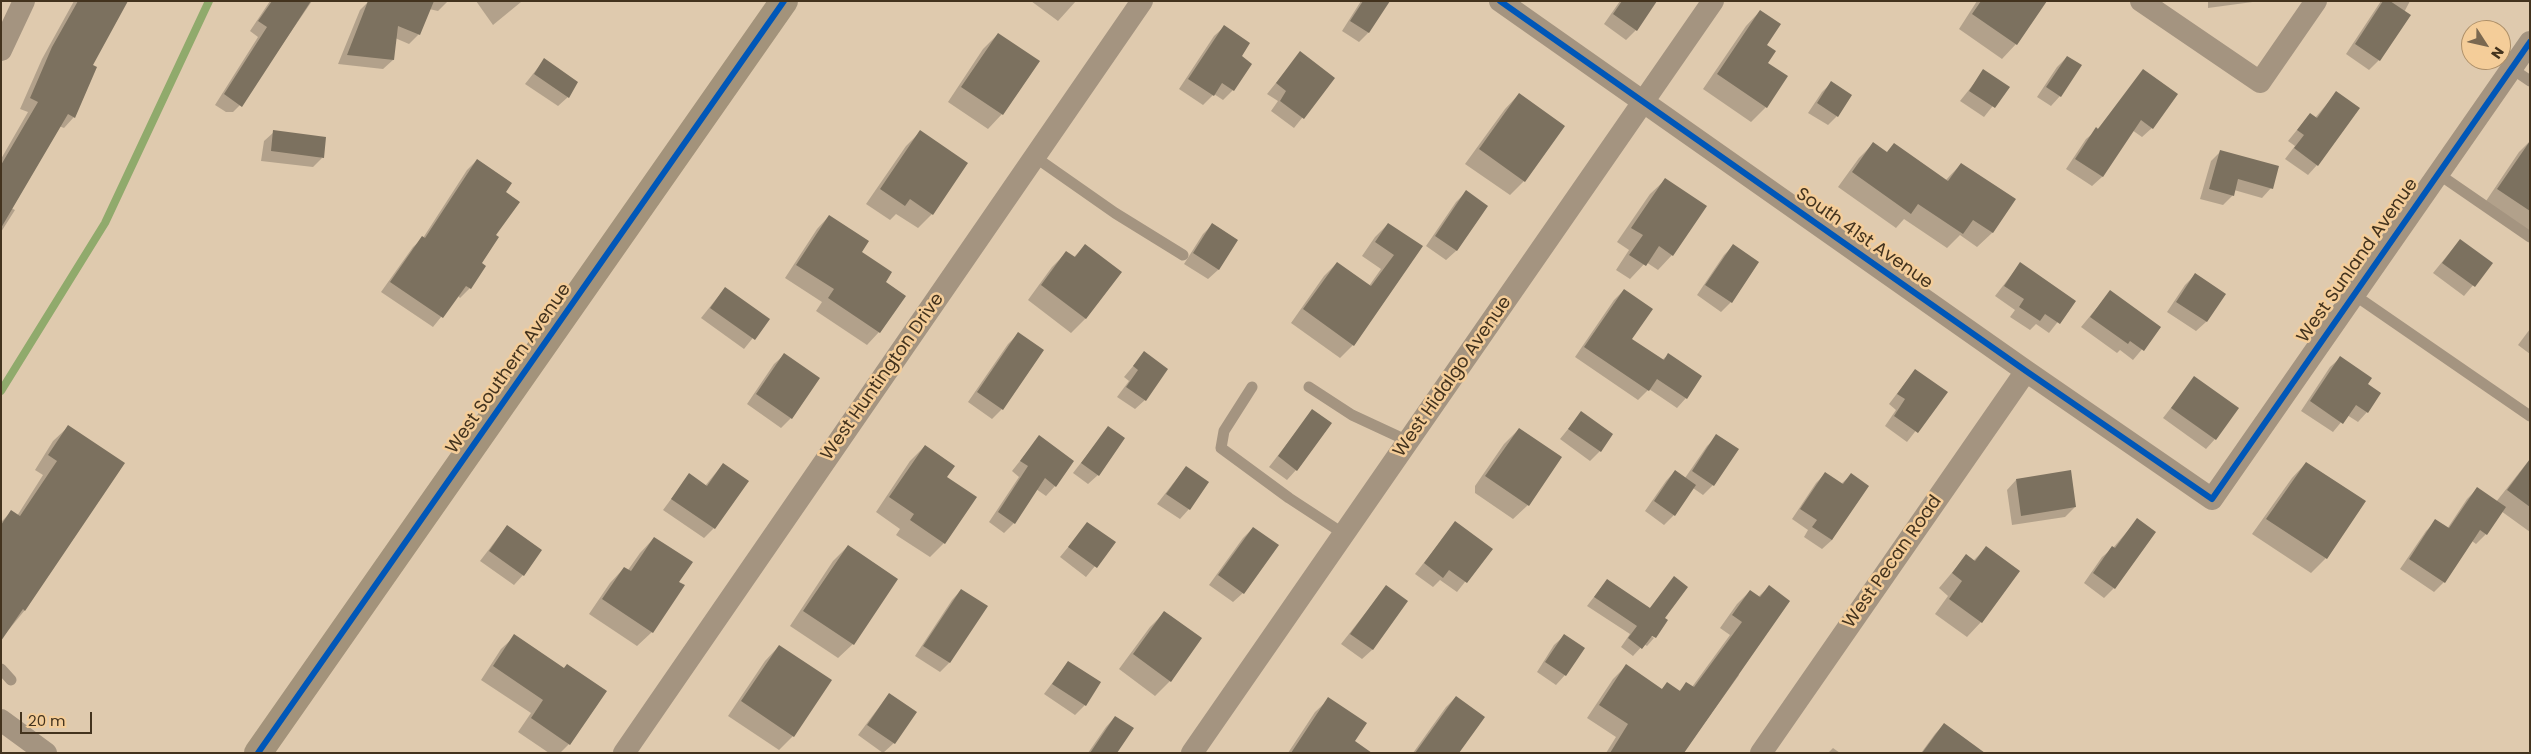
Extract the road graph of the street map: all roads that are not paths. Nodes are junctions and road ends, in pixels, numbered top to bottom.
1 (24, 1) edge
2 (784, 1) edge
3 (1142, 1) edge
4 (1500, 1) edge
5 (1713, 1) edge
6 (2141, 1) edge
7 (2316, 1) edge
8 (2530, 42) edge
9 (1, 50) edge
10 (2511, 68) joint
11 (2510, 70) edge
12 (2530, 81) edge
13 (1644, 102) junction
14 (1035, 157) junction
15 (2437, 173) junction
16 (2530, 236) edge
17 (1183, 255) dead end
18 (2353, 294) junction
19 (2026, 371) junction
20 (1252, 387) dead end
21 (1310, 387) dead end
22 (2530, 416) edge
23 (1408, 441) junction
24 (2212, 499) joint
25 (1344, 534) junction
26 (1, 669) edge
27 (11, 680) dead end
28 (1, 720) edge
29 (46, 753) edge
30 (258, 753) edge
31 (624, 753) edge
32 (1192, 753) edge
33 (1761, 753) edge

1 - 9 street
2 - 30 main road, West Southern Avenue
3 - 14 street, West Huntington Drive
4 - 13 street, South 41st Avenue
5 - 13 street, West Hidalgo Avenue
6 - 7 street
8 - 10 street, West Sunland Avenue
10 - 12 lane
11 - 15 street, West Sunland Avenue
13 - 19 street, South 41st Avenue
13 - 23 street, West Hidalgo Avenue
14 - 17 lane
14 - 31 street, West Huntington Drive
15 - 16 lane
15 - 18 street, West Sunland Avenue
18 - 22 lane
18 - 24 street, West Sunland Avenue
19 - 24 street, South 41st Avenue
19 - 33 street, West Pecan Road
20 - 25 lane
21 - 23 lane
23 - 25 street, West Hidalgo Avenue
25 - 32 street, West Hidalgo Avenue
26 - 27 lane
28 - 29 street

